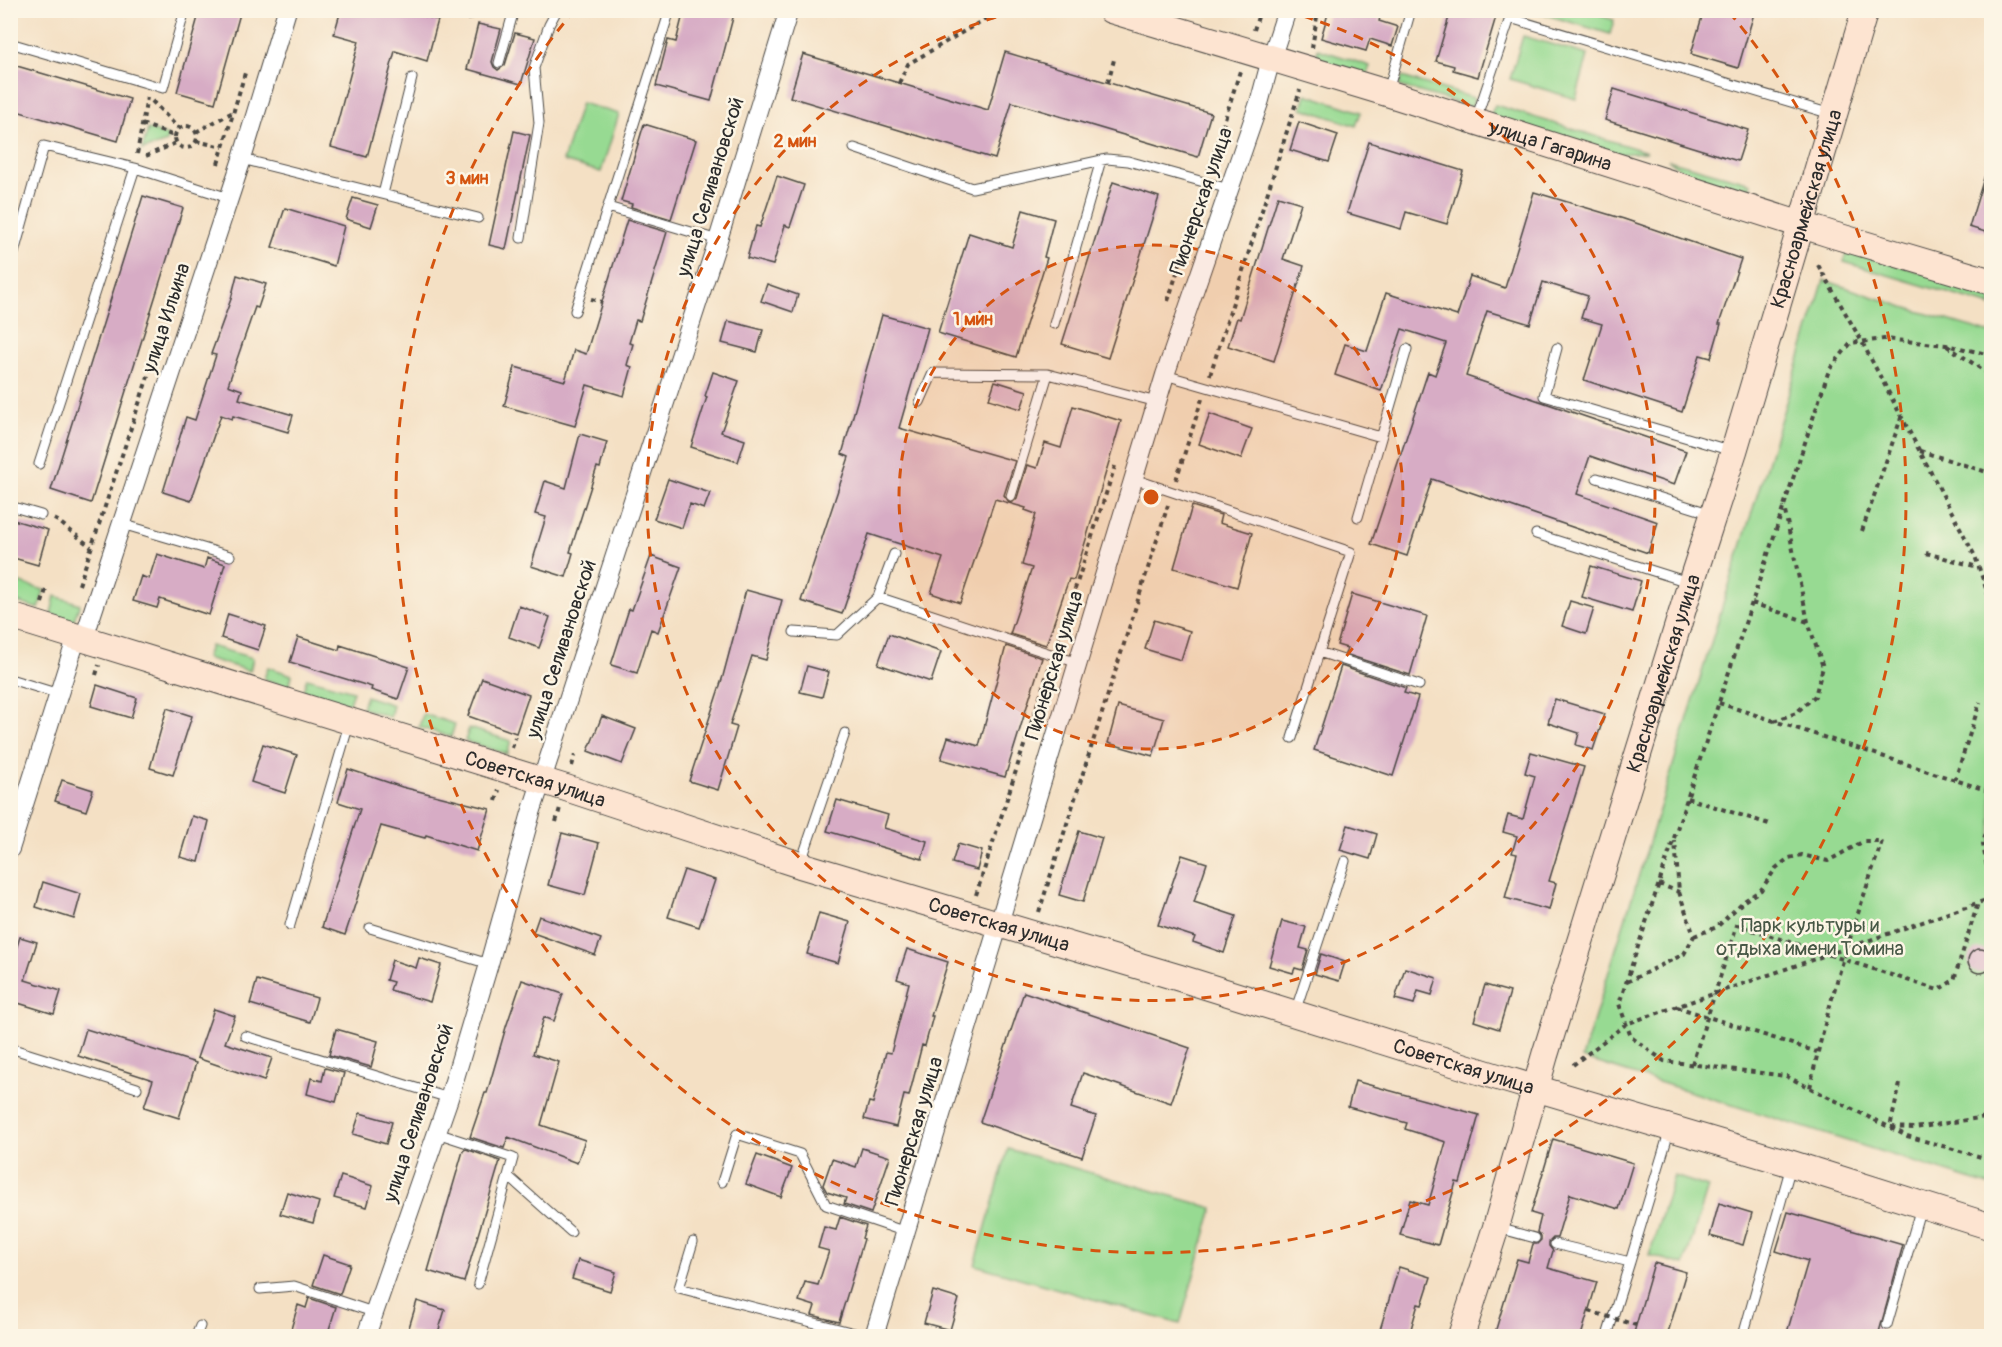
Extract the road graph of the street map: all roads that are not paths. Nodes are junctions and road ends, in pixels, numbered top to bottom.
1 (185, 10) edge
2 (287, 10) edge
3 (454, 10) edge
4 (470, 10) edge
5 (514, 10) edge
6 (557, 10) edge
7 (660, 10) edge
8 (789, 10) edge
9 (1111, 10) edge
10 (1287, 10) edge
11 (1411, 10) edge
12 (1523, 10) edge
13 (1865, 10) edge
14 (1520, 21) junction
15 (10, 43) edge
16 (1271, 59) junction
17 (499, 63) dead end
18 (412, 78) dead end
19 (1387, 93) junction
20 (1834, 115) junction
21 (1475, 122) junction
22 (854, 148) dead end
23 (242, 159) junction
24 (1101, 160) junction
25 (135, 168) junction
26 (1229, 189) junction
27 (383, 194) junction
28 (229, 198) junction
29 (608, 207) junction
30 (478, 218) dead end
31 (1802, 225) junction
32 (521, 238) dead end
33 (718, 240) junction
34 (10, 267) edge
35 (1992, 282) edge
36 (575, 310) dead end
37 (1054, 324) dead end
38 (1557, 348) dead end
39 (1407, 349) dead end
40 (1048, 374) junction
41 (1165, 375) junction
42 (920, 402) dead end
43 (1157, 402) junction
44 (1381, 437) junction
45 (1734, 452) junction
46 (39, 464) dead end
47 (1597, 478) dead end
48 (1134, 479) junction
49 (1011, 496) dead end
50 (10, 506) edge
51 (41, 515) dead end
52 (1714, 515) junction
53 (1358, 516) dead end
54 (122, 524) junction
55 (1536, 534) dead end
56 (894, 554) dead end
57 (230, 556) dead end
58 (1691, 583) junction
59 (878, 597) junction
60 (10, 616) edge
61 (794, 632) dead end
62 (81, 637) junction
63 (1319, 652) junction
64 (1078, 663) junction
65 (10, 679) edge
66 (1419, 685) dead end
67 (59, 694) junction
68 (350, 721) junction
69 (845, 733) dead end
70 (1292, 738) dead end
71 (542, 781) junction
72 (10, 849) edge
73 (1345, 861) dead end
74 (800, 864) junction
75 (999, 924) junction
76 (290, 925) dead end
77 (370, 928) dead end
78 (489, 964) junction
79 (1294, 1014) junction
80 (245, 1036) dead end
81 (10, 1048) edge
82 (1535, 1087) junction
83 (137, 1088) dead end
84 (449, 1098) junction
85 (1670, 1127) junction
86 (437, 1133) junction
87 (1792, 1164) junction
88 (508, 1176) junction
89 (722, 1182) dead end
90 (1922, 1204) junction
91 (1496, 1227) junction
92 (1992, 1227) edge
93 (571, 1232) dead end
94 (906, 1232) junction
95 (1535, 1238) dead end
96 (693, 1242) dead end
97 (1555, 1244) dead end
98 (1630, 1262) junction
99 (478, 1284) dead end
100 (260, 1289) dead end
101 (374, 1312) junction
102 (1887, 1325) dead end
103 (200, 1326) dead end
104 (196, 1336) edge
105 (366, 1336) edge
106 (866, 1336) edge
107 (874, 1336) edge
108 (1461, 1336) edge
109 (1607, 1336) edge
110 (1743, 1336) edge

1 - 15 lane
2 - 23 street, улица Ильина
3 - 4 lane
5 - 17 lane
6 - 32 lane
7 - 29 lane
8 - 33 street, улица Селивановской
9 - 16 street, улица Гагарина
10 - 16 street, Пионерская улица
11 - 19 lane
12 - 14 lane
13 - 20 street, Красноармейская улица
14 - 20 lane
14 - 21 lane
16 - 19 street, улица Гагарина
16 - 26 street, Пионерская улица
18 - 27 lane
19 - 21 street, улица Гагарина
20 - 31 street, Красноармейская улица
21 - 31 street, улица Гагарина
22 - 24 lane
23 - 27 lane
23 - 28 street, улица Ильина
24 - 26 lane
24 - 37 lane
25 - 28 lane
25 - 34 lane
25 - 46 lane
26 - 41 street, Пионерская улица
27 - 30 lane
28 - 54 street, улица Ильина
29 - 33 lane
29 - 36 lane
31 - 35 street, улица Гагарина
31 - 45 street, Красноармейская улица
33 - 71 street, улица Селивановской
38 - 45 lane
39 - 44 lane
40 - 42 lane
40 - 43 lane
40 - 49 lane
41 - 43 street, Пионерская улица
41 - 44 lane
43 - 48 street, Пионерская улица
44 - 53 lane
45 - 52 street, Красноармейская улица
47 - 52 lane
48 - 63 lane
48 - 64 street, Пионерская улица
50 - 51 lane
52 - 58 street, Красноармейская улица
54 - 57 lane
54 - 62 street, улица Ильина
55 - 58 lane
56 - 59 lane
58 - 82 street, Красноармейская улица
59 - 61 lane
59 - 64 lane
60 - 62 street, Советская улица
62 - 67 street, улица Ильина
62 - 68 street, Советская улица
63 - 66 lane
63 - 70 lane
64 - 75 street, Пионерская улица
65 - 67 lane
67 - 72 street, улица Ильина
68 - 71 street, Советская улица
68 - 76 lane
69 - 74 lane
71 - 74 street, Советская улица
71 - 78 street, улица Селивановской
73 - 79 lane
74 - 75 street, Советская улица
75 - 79 street, Советская улица
75 - 94 street, Пионерская улица
77 - 78 lane
78 - 84 street, улица Селивановской
79 - 82 street, Советская улица
80 - 84 lane
81 - 83 lane
82 - 85 street, Советская улица
82 - 91 street, Красноармейская улица
84 - 86 street, улица Селивановской
85 - 87 street, Советская улица
85 - 98 lane
86 - 88 lane
86 - 101 street, улица Селивановской
87 - 90 street, Советская улица
87 - 110 lane
88 - 93 lane
88 - 99 lane
89 - 94 lane
90 - 92 street, Советская улица
90 - 102 lane
91 - 95 lane
91 - 108 street, Красноармейская улица
94 - 107 street, Пионерская улица
96 - 106 lane
97 - 98 lane
98 - 109 lane
100 - 101 lane
101 - 105 street, улица Селивановской
103 - 104 lane

